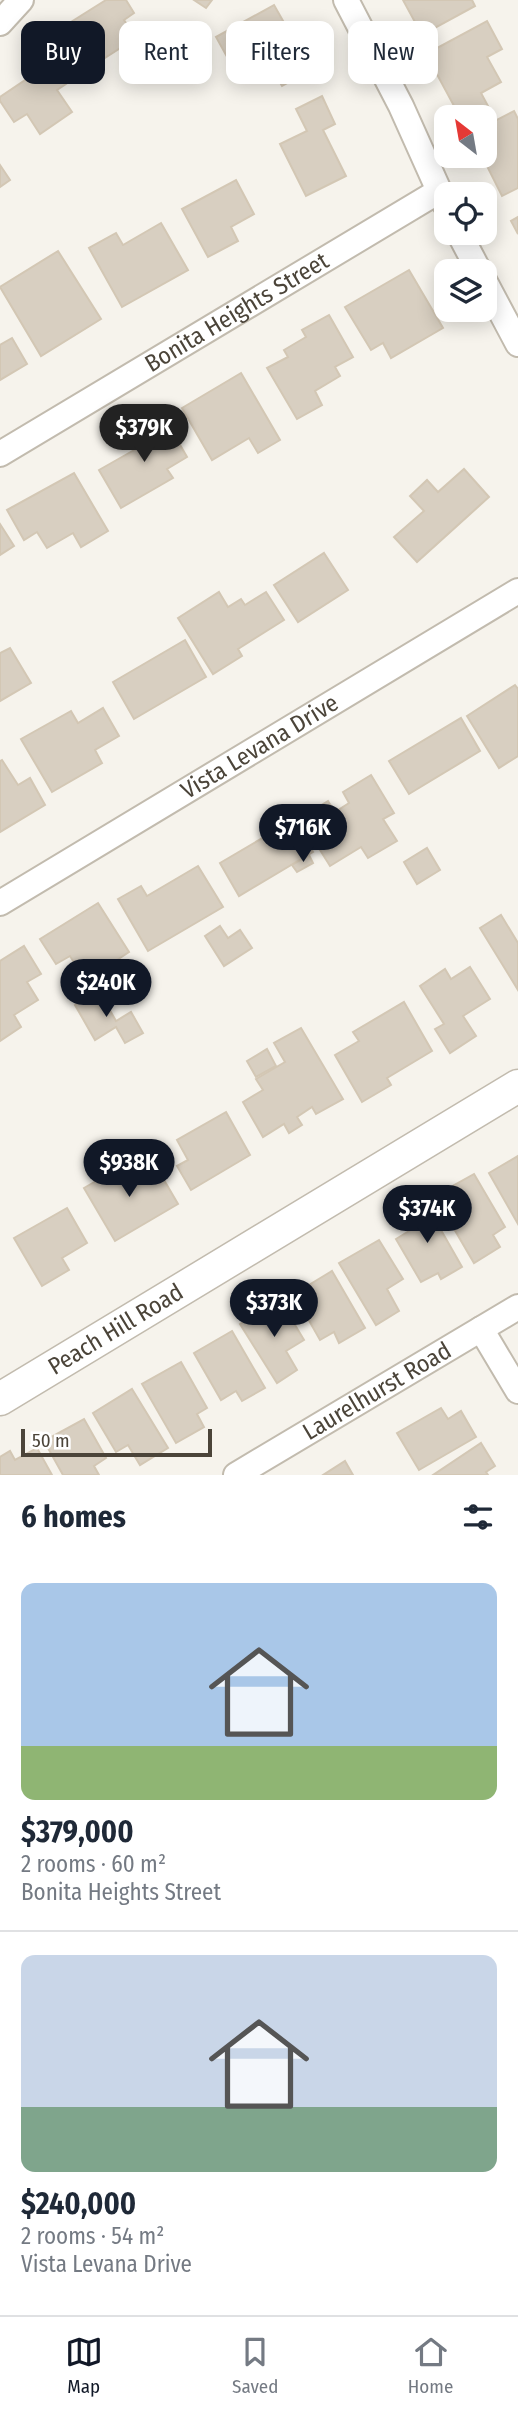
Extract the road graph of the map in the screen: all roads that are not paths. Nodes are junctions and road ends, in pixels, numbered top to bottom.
1 (21, 0) edge
2 (346, 0) edge
3 (0, 23) edge
4 (435, 182) edge
5 (434, 204) edge
6 (497, 305) edge
7 (518, 344) edge
8 (0, 454) edge
9 (518, 591) edge
10 (0, 903) edge
11 (518, 1086) edge
12 (518, 1307) edge
13 (481, 1329) junction
14 (518, 1391) edge
15 (0, 1399) edge
16 (236, 1475) edge

1 - 3 street
2 - 4 street
5 - 8 street, Bonita Heights Street
6 - 7 street
9 - 10 street, Vista Levana Drive
11 - 15 street, Peach Hill Road
12 - 13 street, Laurelhurst Road
13 - 14 street
13 - 16 street, Laurelhurst Road

